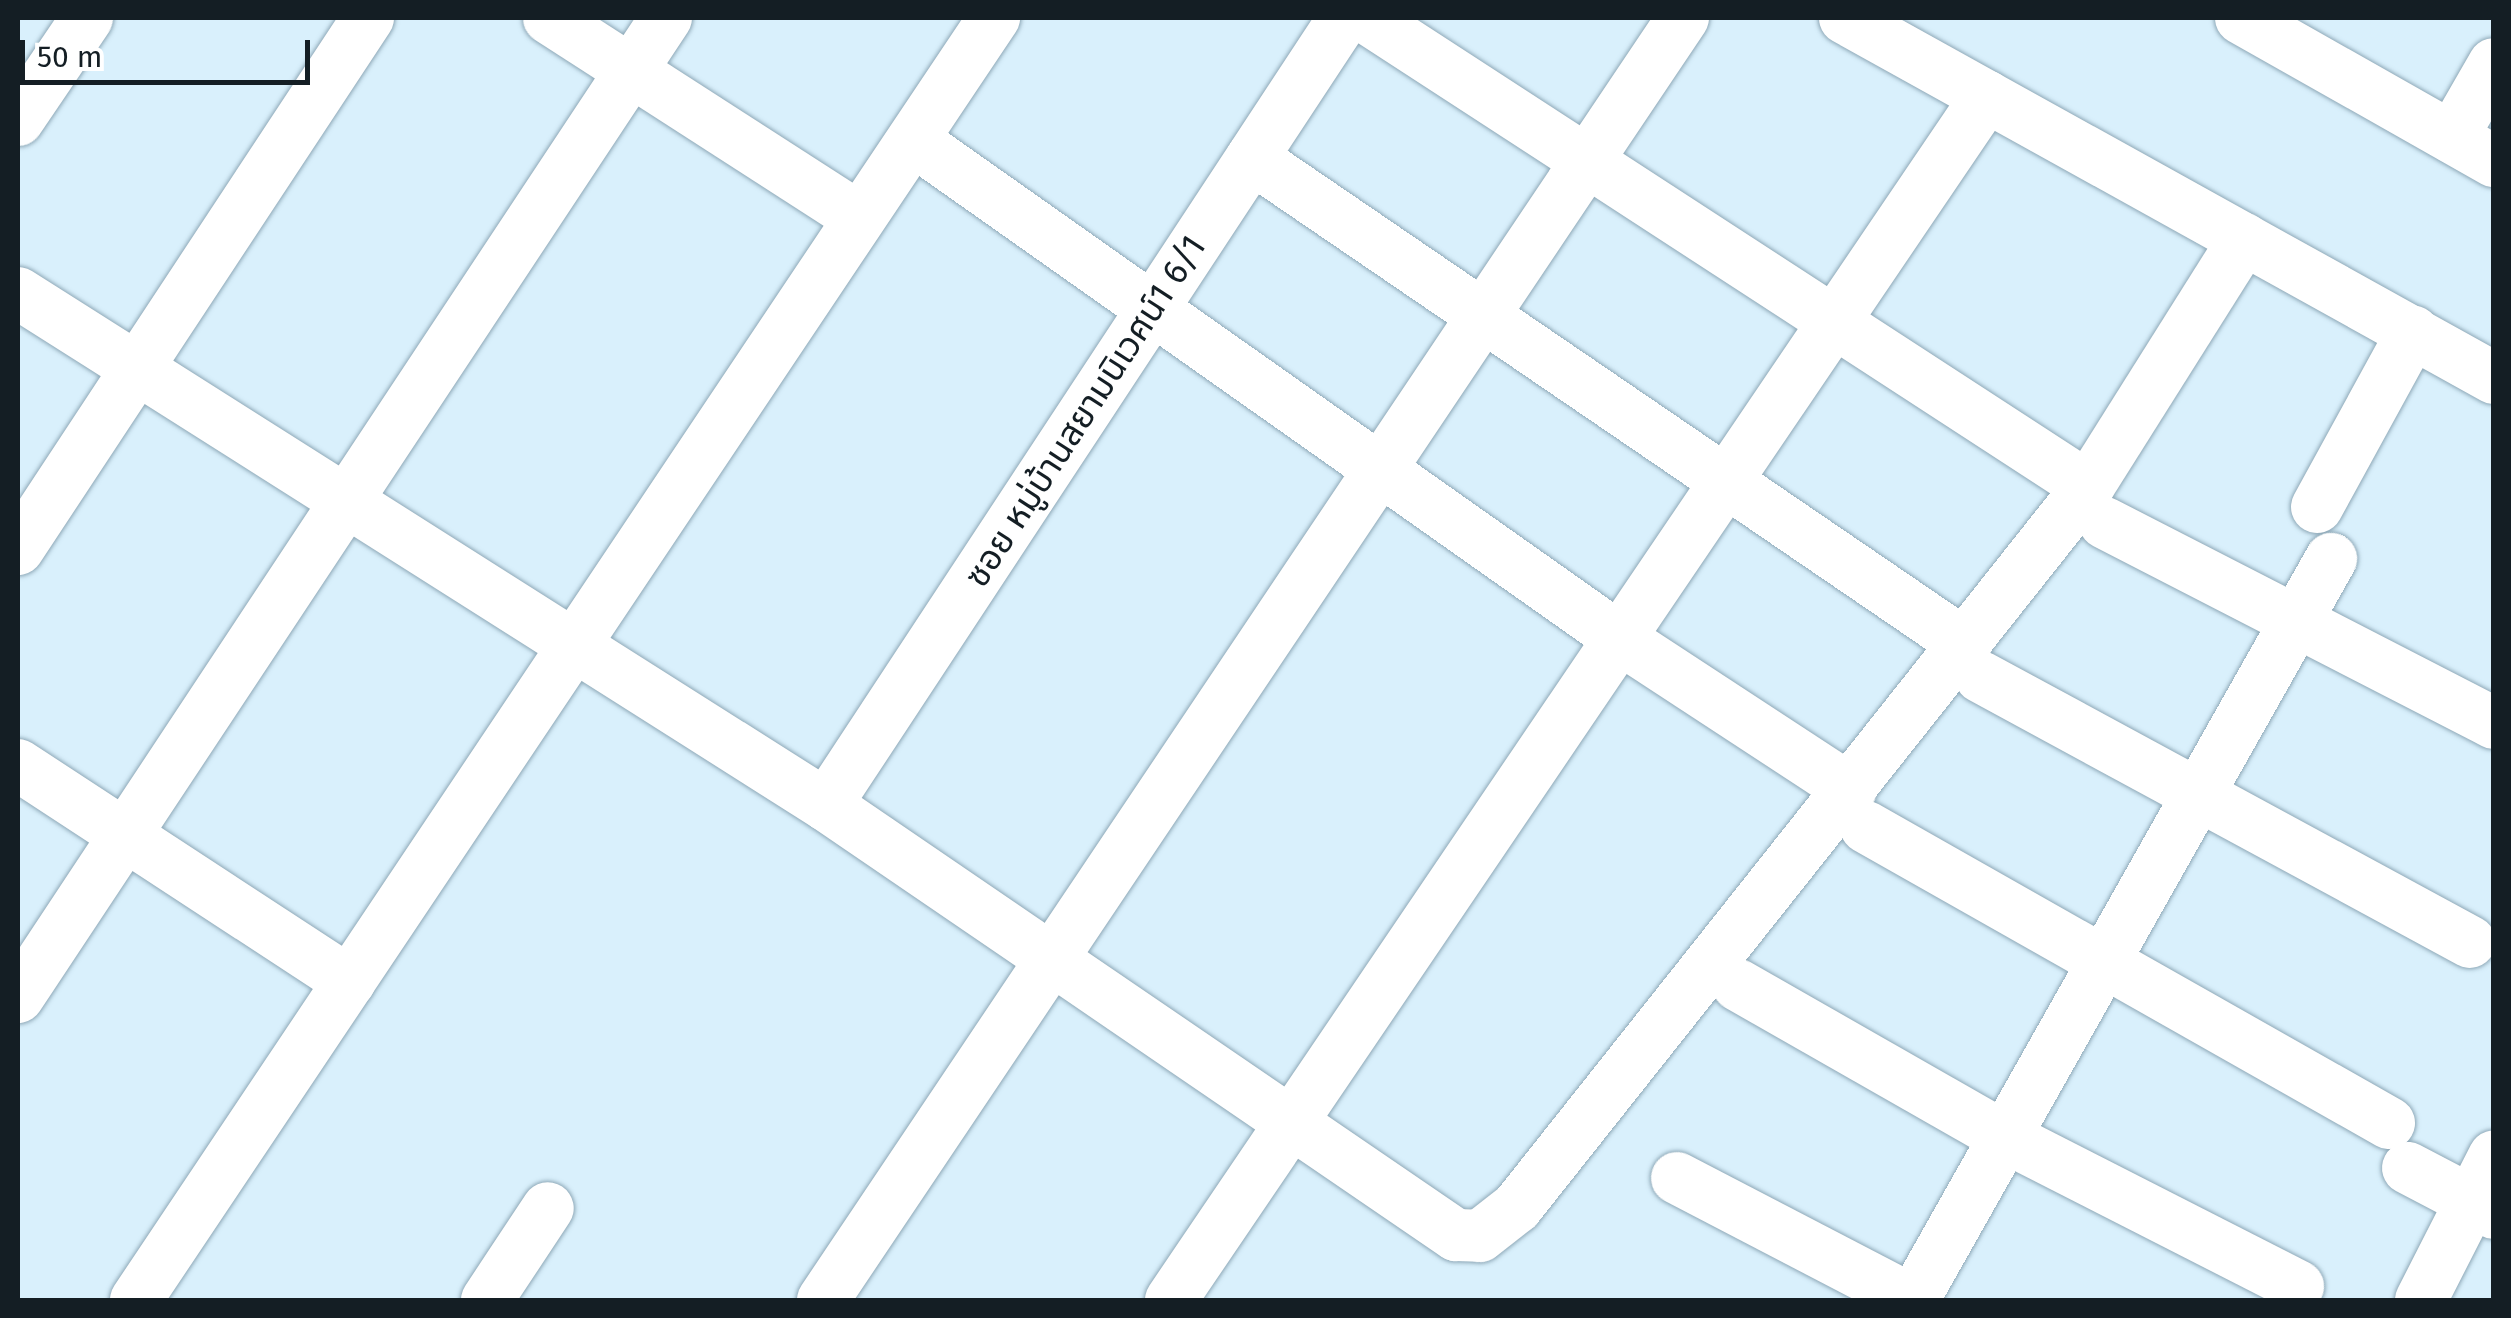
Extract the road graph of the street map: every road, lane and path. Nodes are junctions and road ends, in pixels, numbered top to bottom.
1 (88, 18) edge
2 (368, 18) edge
3 (549, 18) edge
4 (666, 18) edge
5 (994, 18) edge
6 (1344, 18) edge
7 (1367, 18) edge
8 (1682, 18) edge
9 (1845, 18) edge
10 (2241, 18) edge
11 (2293, 30) edge
12 (2494, 64) edge
13 (631, 71) junction
14 (1986, 96) junction
15 (18, 120) edge
16 (913, 140) junction
17 (2473, 148) edge
18 (1252, 158) junction
19 (1585, 159) junction
20 (860, 218) junction
21 (2244, 239) junction
22 (18, 294) edge
23 (1151, 310) junction
24 (1482, 316) junction
25 (1832, 320) junction
26 (2414, 332) junction
27 (136, 369) junction
28 (2494, 378) edge
29 (1381, 467) junction
30 (1726, 481) junction
31 (348, 503) junction
32 (2096, 505) junction
33 (2317, 508) dead end
34 (18, 549) edge
35 (2330, 558) dead end
36 (2296, 620) junction
37 (1619, 638) junction
38 (573, 646) junction
39 (1974, 661) junction
40 (2494, 723) edge
41 (18, 765) edge
42 (2199, 792) junction
43 (826, 804) junction
44 (1859, 808) junction
45 (124, 838) junction
46 (2470, 942) dead end
47 (1051, 957) junction
48 (2104, 962) junction
49 (350, 982) junction
50 (1738, 984) dead end
51 (18, 997) edge
52 (1290, 1125) junction
53 (2005, 1137) junction
54 (1677, 1178) dead end
55 (2486, 1190) edge
56 (548, 1208) dead end
57 (2298, 1286) dead end
58 (136, 1300) edge
59 (487, 1300) edge
60 (823, 1300) edge
61 (1172, 1300) edge
62 (1912, 1300) edge
63 (2421, 1300) edge

1 - 15 street
2 - 27 street
3 - 13 street
4 - 13 street
5 - 16 street
6 - 18 street, ซอย หมู่บ้านสยามนิเวศน์1 6/1
7 - 19 street
8 - 19 street
9 - 14 street
10 - 11 street
11 - 17 street
12 - 17 street
13 - 20 street
13 - 31 street
14 - 21 street
14 - 25 street
16 - 20 street
16 - 23 street
18 - 23 street, ซอย หมู่บ้านสยามนิเวศน์1 6/1
18 - 24 street
19 - 24 street
19 - 25 street
20 - 38 street
21 - 26 street
21 - 32 street
22 - 27 street
23 - 29 street
23 - 43 street, ซอย หมู่บ้านสยามนิเวศน์1 6/1
24 - 29 street
24 - 30 street
25 - 30 street
25 - 32 street
26 - 28 street
26 - 33 street
27 - 31 street
27 - 34 street
29 - 37 street
29 - 47 street
30 - 37 street
30 - 39 street
31 - 38 street
31 - 45 street
32 - 36 street
32 - 39 street
35 - 36 street
36 - 40 street
36 - 42 street
37 - 44 street
37 - 52 street
38 - 43 street
38 - 49 street
39 - 42 street
39 - 44 street
41 - 45 street
42 - 46 street
42 - 48 street
43 - 47 street
44 - 48 street
44 - 52 street
45 - 49 street
45 - 51 street
47 - 52 street
47 - 60 street
48 - 53 street
48 - 55 street
49 - 58 street
50 - 53 street
52 - 61 street
53 - 57 street
53 - 62 street
54 - 62 street
55 - 63 street
56 - 59 street

